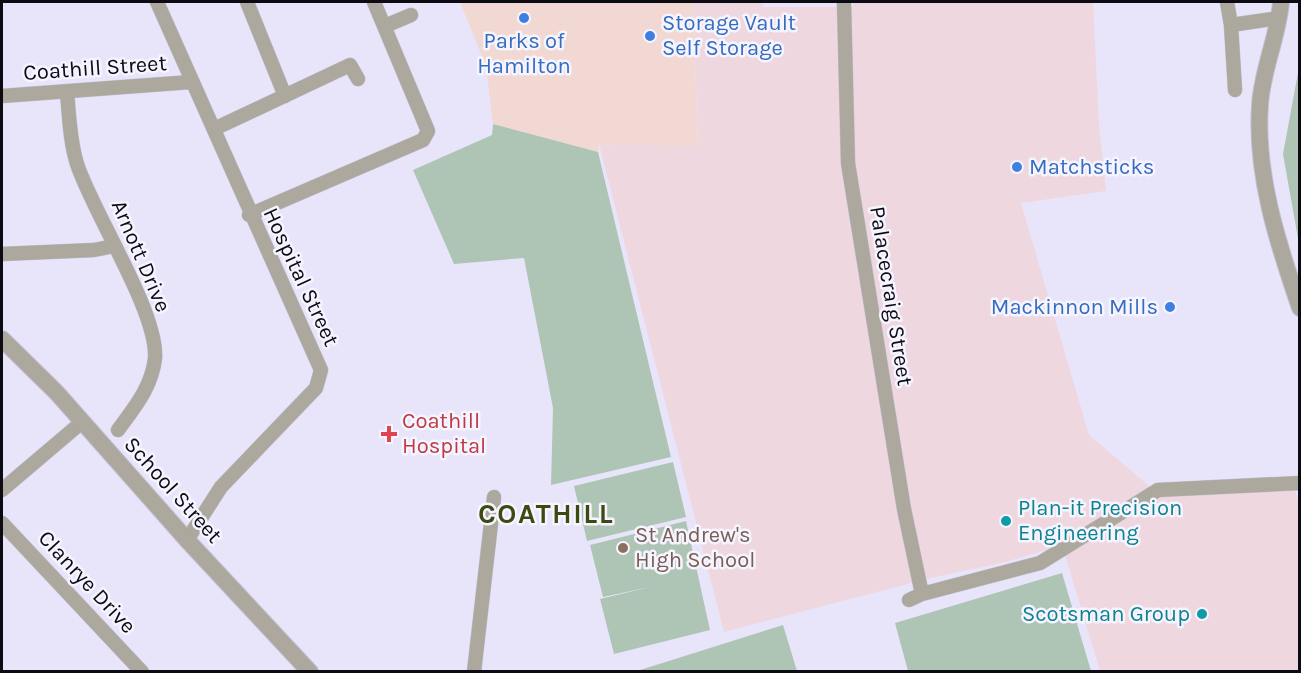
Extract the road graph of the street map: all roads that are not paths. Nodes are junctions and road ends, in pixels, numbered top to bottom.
1 (157, 2) edge
2 (247, 2) edge
3 (375, 2) edge
4 (844, 2) edge
5 (1227, 2) edge
6 (1280, 10) edge
7 (411, 15) dead end
8 (1231, 25) junction
9 (384, 26) junction
10 (358, 79) dead end
11 (191, 82) junction
12 (1234, 90) dead end
13 (67, 92) junction
14 (2, 94) edge
15 (285, 96) junction
16 (214, 129) junction
17 (249, 215) junction
18 (114, 246) junction
19 (2, 255) edge
20 (1299, 308) edge
21 (2, 339) edge
22 (82, 422) junction
23 (118, 430) dead end
24 (1299, 483) edge
25 (2, 490) edge
26 (494, 496) dead end
27 (2, 523) edge
28 (187, 540) junction
29 (142, 672) edge
30 (310, 672) edge
31 (474, 672) edge

1 - 11 street, Hospital Street
2 - 15 street
3 - 9 street
4 - 24 street, Palacecraig Street
5 - 8 street
6 - 8 street
6 - 20 street
7 - 9 street
8 - 12 street
9 - 17 street
10 - 15 street
11 - 13 street, Coathill Street
11 - 16 street, Hospital Street
13 - 14 street, Coathill Street
13 - 18 street, Arnott Drive
15 - 16 street
16 - 17 street, Hospital Street
17 - 28 street, Hospital Street
18 - 19 street
18 - 23 street, Arnott Drive
21 - 22 street, School Street
22 - 25 street
22 - 28 street, School Street
26 - 31 street
27 - 29 street, Clanrye Drive
28 - 30 street, School Street

